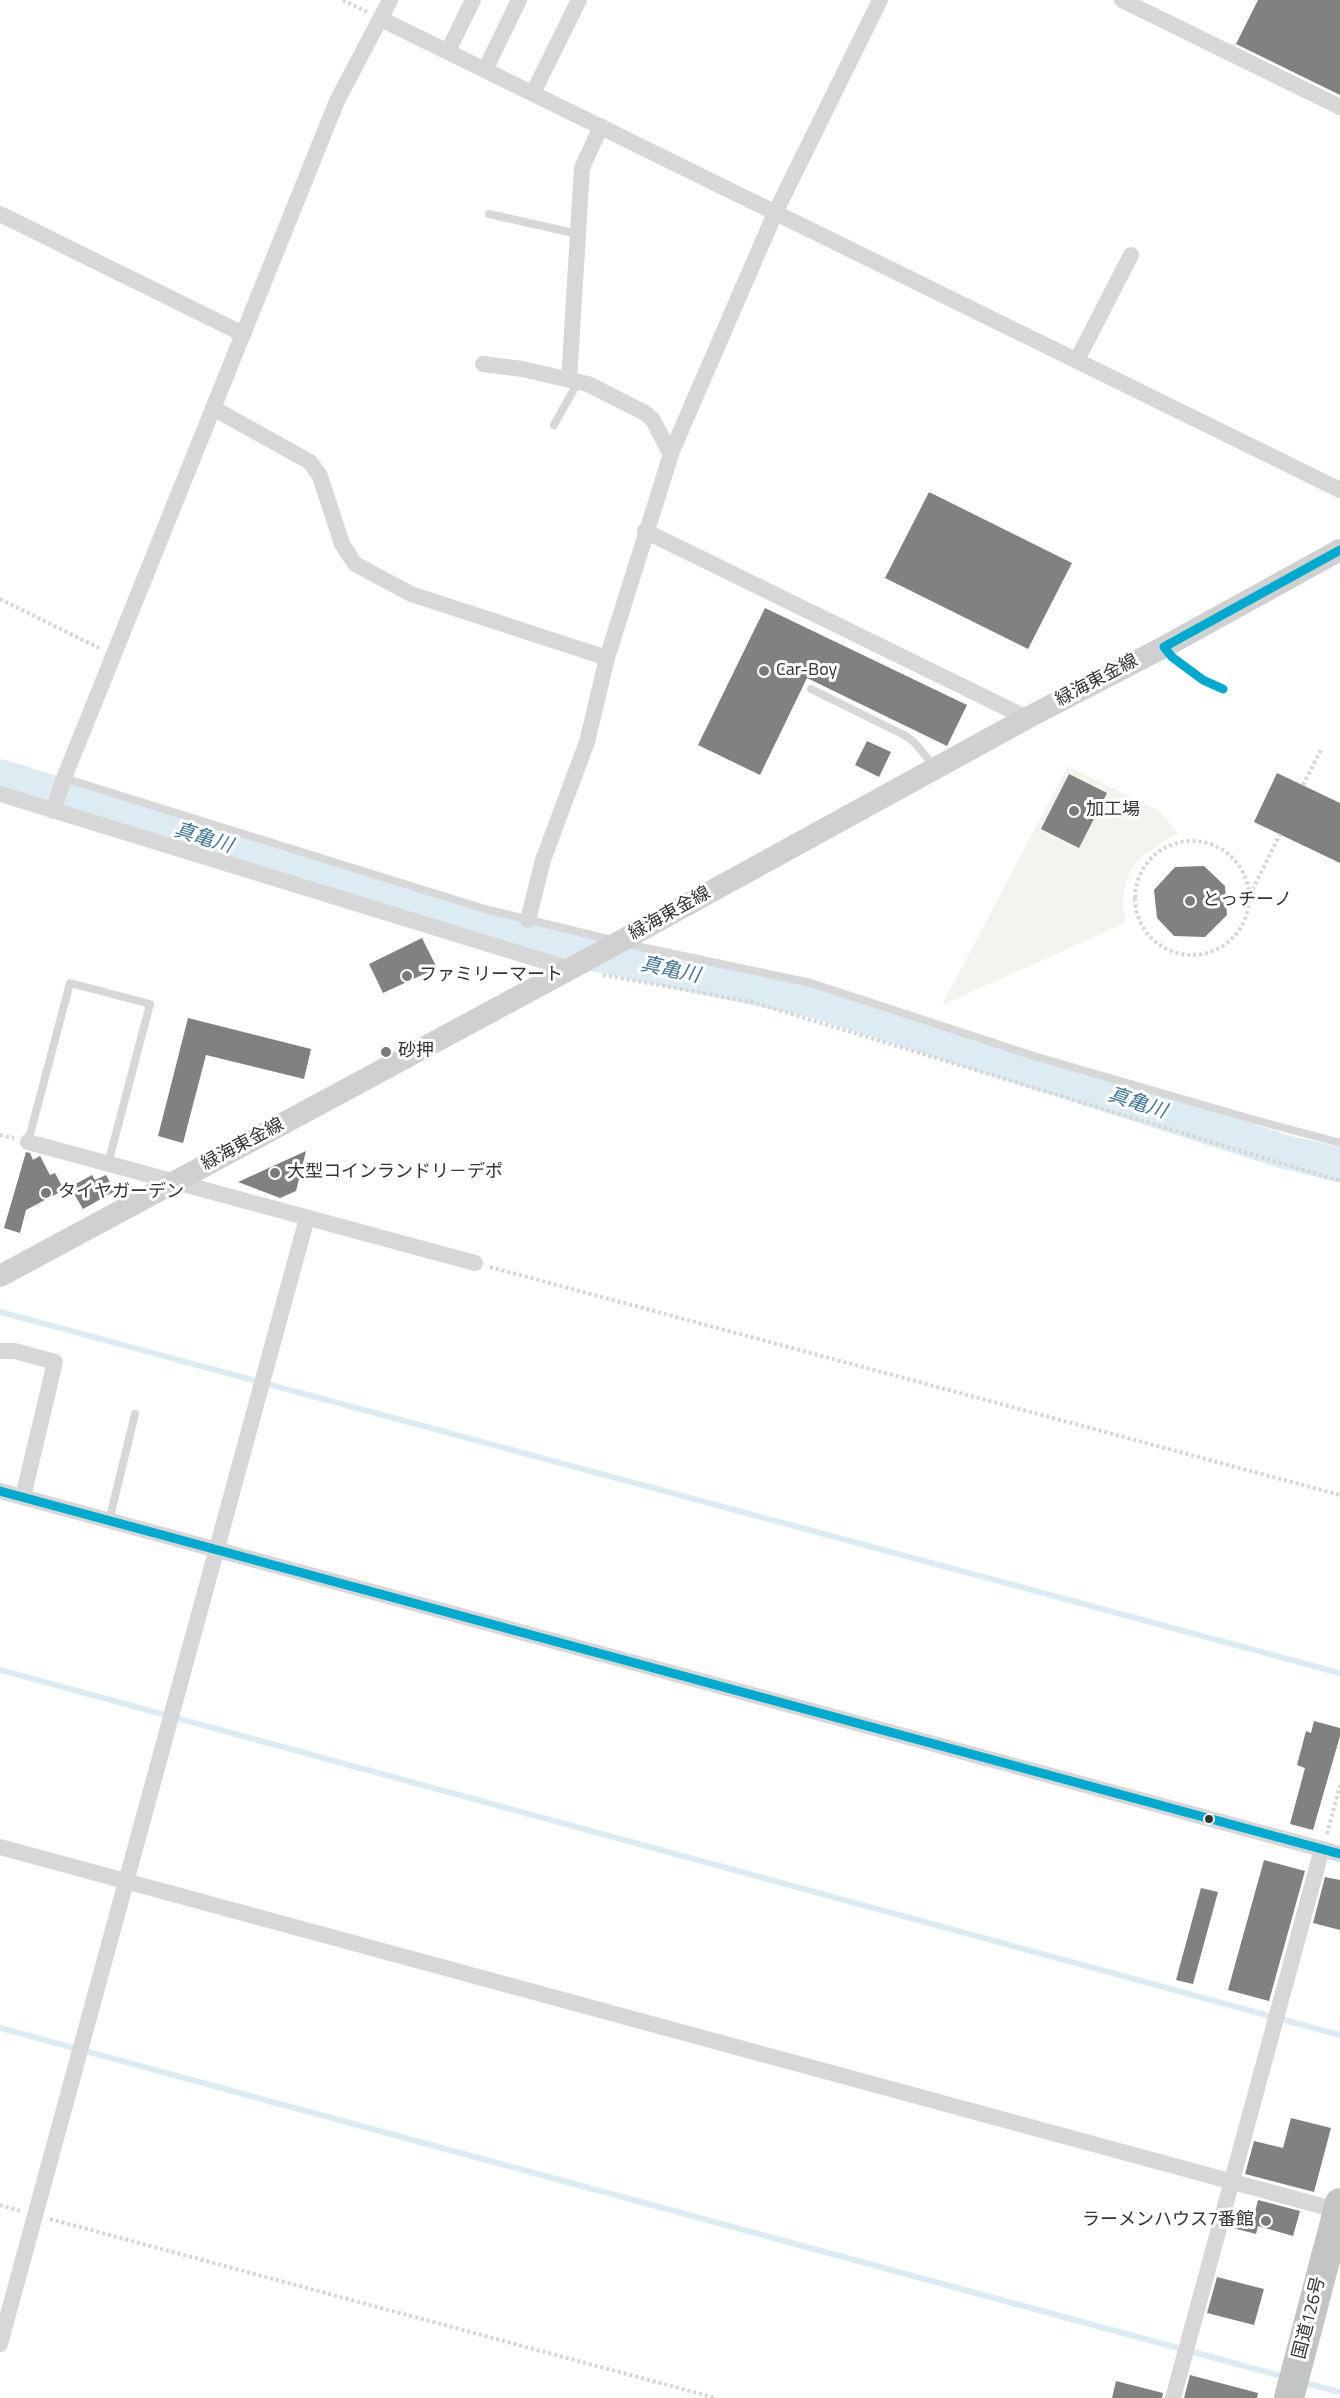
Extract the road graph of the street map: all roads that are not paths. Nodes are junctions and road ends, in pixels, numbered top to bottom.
1 (390, 0) edge
2 (473, 0) edge
3 (519, 0) edge
4 (579, 0) edge
5 (880, 0) edge
6 (1122, 0) edge
7 (381, 18) junction
8 (448, 51) junction
9 (485, 69) junction
10 (534, 93) junction
11 (1340, 107) edge
12 (601, 126) junction
13 (776, 211) junction
14 (0, 214) edge
15 (489, 214) dead end
16 (578, 234) junction
17 (1131, 255) dead end
18 (243, 334) junction
19 (1077, 360) junction
20 (483, 364) dead end
21 (574, 381) junction
22 (213, 408) junction
23 (554, 425) dead end
24 (671, 455) junction
25 (1340, 490) edge
26 (645, 531) junction
27 (1340, 550) edge
28 (1164, 647) junction
29 (607, 658) junction
30 (812, 689) dead end
31 (1223, 689) dead end
32 (1027, 718) junction
33 (935, 768) junction
34 (64, 778) junction
35 (0, 794) edge
36 (53, 811) junction
37 (528, 920) junction
38 (619, 942) junction
39 (570, 969) junction
40 (28, 1142) joint
41 (1340, 1143) edge
42 (108, 1164) junction
43 (175, 1182) junction
44 (307, 1218) junction
45 (475, 1263) road end
46 (0, 1276) edge
47 (0, 1351) edge
48 (135, 1414) dead end
49 (0, 1491) edge
50 (23, 1497) junction
51 (109, 1521) junction
52 (216, 1550) junction
53 (0, 1847) edge
54 (1322, 1849) junction
55 (1340, 1854) edge
56 (126, 1882) junction
57 (1233, 2182) junction
58 (1339, 2208) edge
59 (0, 2343) edge
60 (1173, 2398) edge
61 (1289, 2398) edge

1 - 7 street
2 - 8 street
3 - 9 street
4 - 10 street
5 - 13 street
6 - 11 street
7 - 8 street
7 - 18 street
8 - 9 street
9 - 10 street
10 - 12 street
12 - 13 street
12 - 16 street
13 - 19 street
13 - 24 street
14 - 18 street
15 - 16 lane
16 - 21 street
17 - 19 street
18 - 22 street
19 - 25 street
20 - 21 street
21 - 23 lane
21 - 24 street
22 - 29 street
22 - 34 street
24 - 26 street
26 - 29 street
26 - 32 street
27 - 28 main road, 緑海東金線
28 - 31 lane
28 - 32 main road, 緑海東金線
29 - 37 street
30 - 33 lane
32 - 33 main road, 緑海東金線
33 - 38 main road, 緑海東金線
34 - 36 street
34 - 37 lane
35 - 36 street
36 - 39 street
37 - 38 lane
38 - 39 main road, 緑海東金線
38 - 41 lane
39 - 43 main road, 緑海東金線
40 - 42 street
40 - 42 lane
42 - 43 street
43 - 44 street
43 - 46 main road, 緑海東金線
44 - 45 street
44 - 52 street
47 - 50 street
48 - 51 lane
49 - 50 street
50 - 51 street
51 - 52 street
52 - 54 street
52 - 56 street
53 - 56 street
54 - 55 street
54 - 57 street
56 - 57 street
56 - 59 street
57 - 58 street
57 - 60 street
58 - 61 highway, 国道126号

